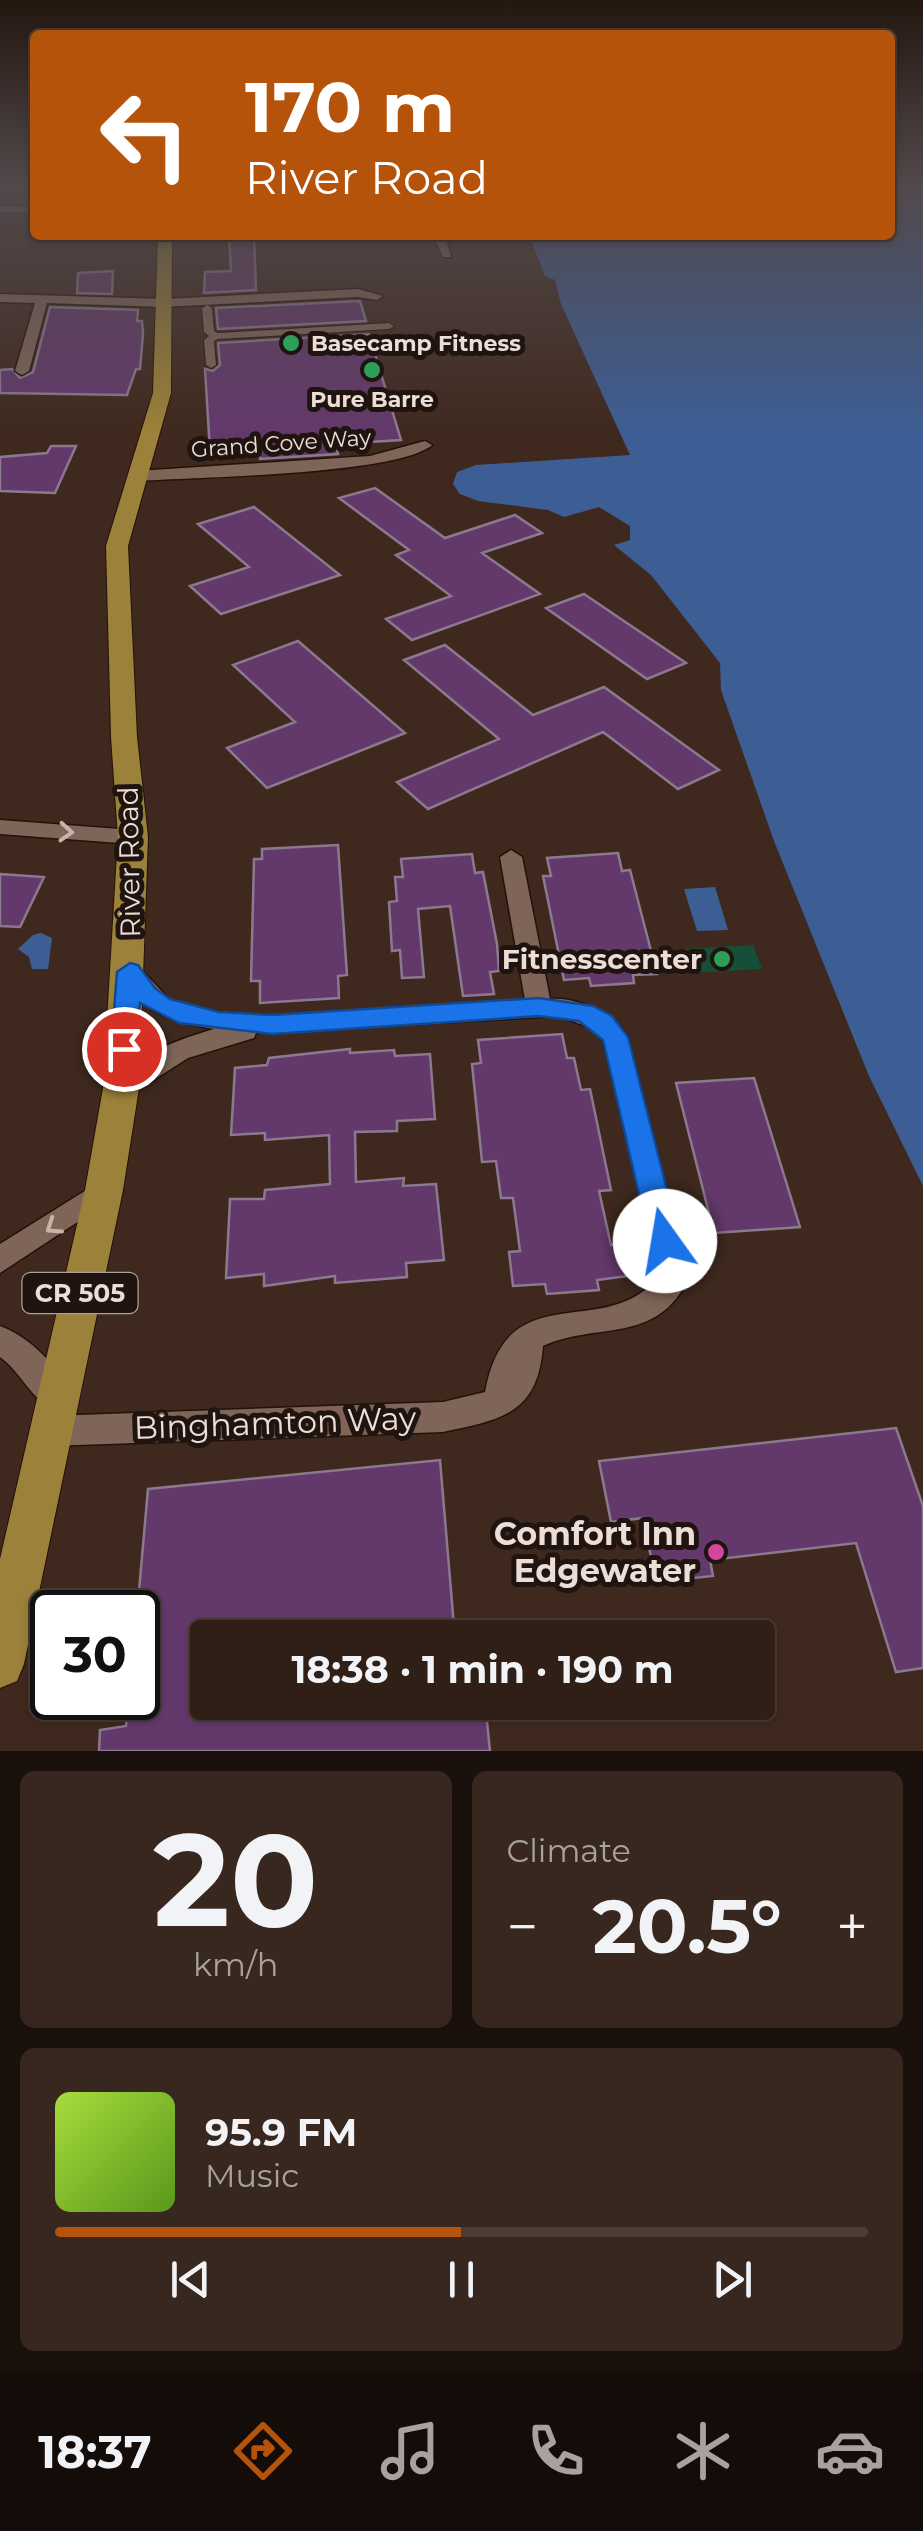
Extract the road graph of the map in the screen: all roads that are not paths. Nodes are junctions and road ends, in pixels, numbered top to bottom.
1 (165, 269) edge
2 (377, 296) dead end
3 (0, 298) edge
4 (42, 300) junction
5 (164, 303) junction
6 (207, 308) dead end
7 (388, 326) dead end
8 (216, 336) junction
9 (211, 365) dead end
10 (22, 370) dead end
11 (425, 445) dead end
12 (137, 476) junction
13 (0, 827) edge
14 (133, 837) junction
15 (511, 856) dead end
16 (130, 972) junction
17 (539, 1007) junction
18 (272, 1025) junction
19 (121, 1088) junction
20 (104, 1190) junction
21 (0, 1260) edge
22 (0, 1340) edge
23 (52, 1414) junction
24 (0, 1664) edge

1 - 5 main road, River Road / CR 505
2 - 5 street
3 - 4 street
4 - 5 street
4 - 10 street
5 - 12 main road, River Road / CR 505
6 - 8 street
7 - 8 street
8 - 9 street
11 - 12 street, Grand Cove Way
12 - 14 main road, River Road / CR 505
13 -> 14 street
14 - 16 main road, River Road / CR 505
15 - 17 street
16 - 18 street
16 - 19 main road, River Road / CR 505
17 - 18 street
17 - 23 street, Binghamton Way
18 - 19 street
19 - 20 main road, River Road / CR 505
20 -> 21 street
20 - 23 main road, River Road / CR 505
22 - 23 street
23 - 24 main road, River Road / CR 505

